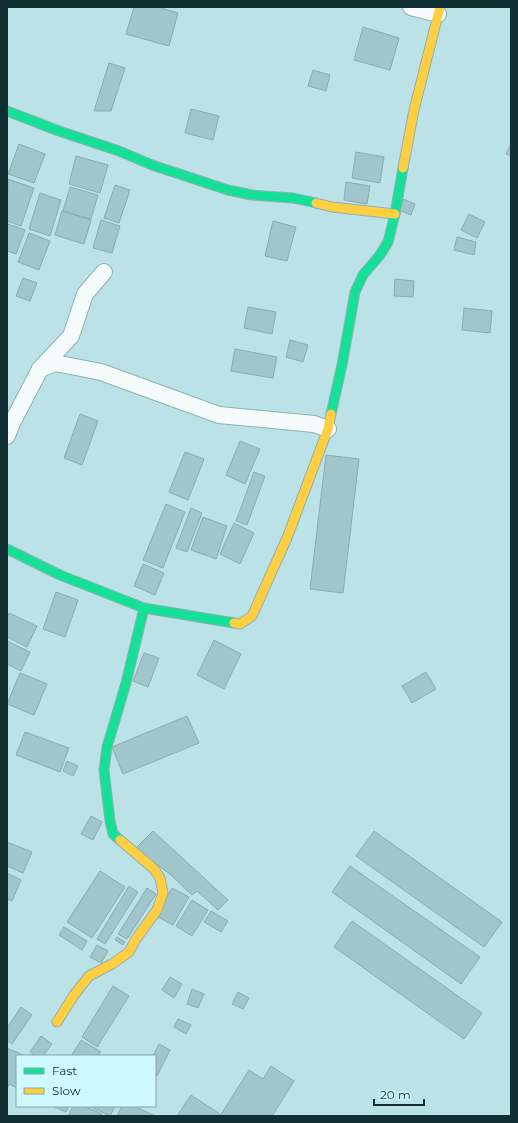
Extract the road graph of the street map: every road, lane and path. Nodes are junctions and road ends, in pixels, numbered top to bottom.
1 (411, 7) edge
2 (439, 10) edge
3 (7, 111) edge
4 (396, 214) junction
5 (104, 272) dead end
6 (40, 369) junction
7 (328, 429) junction
8 (7, 436) edge
9 (7, 549) edge
10 (144, 608) junction
11 (57, 1022) dead end

1 - 2 street
2 - 4 street
3 - 4 street
4 - 7 street
5 - 6 street
6 - 7 street
6 - 8 street
7 - 10 street
9 - 10 street
10 - 11 street

